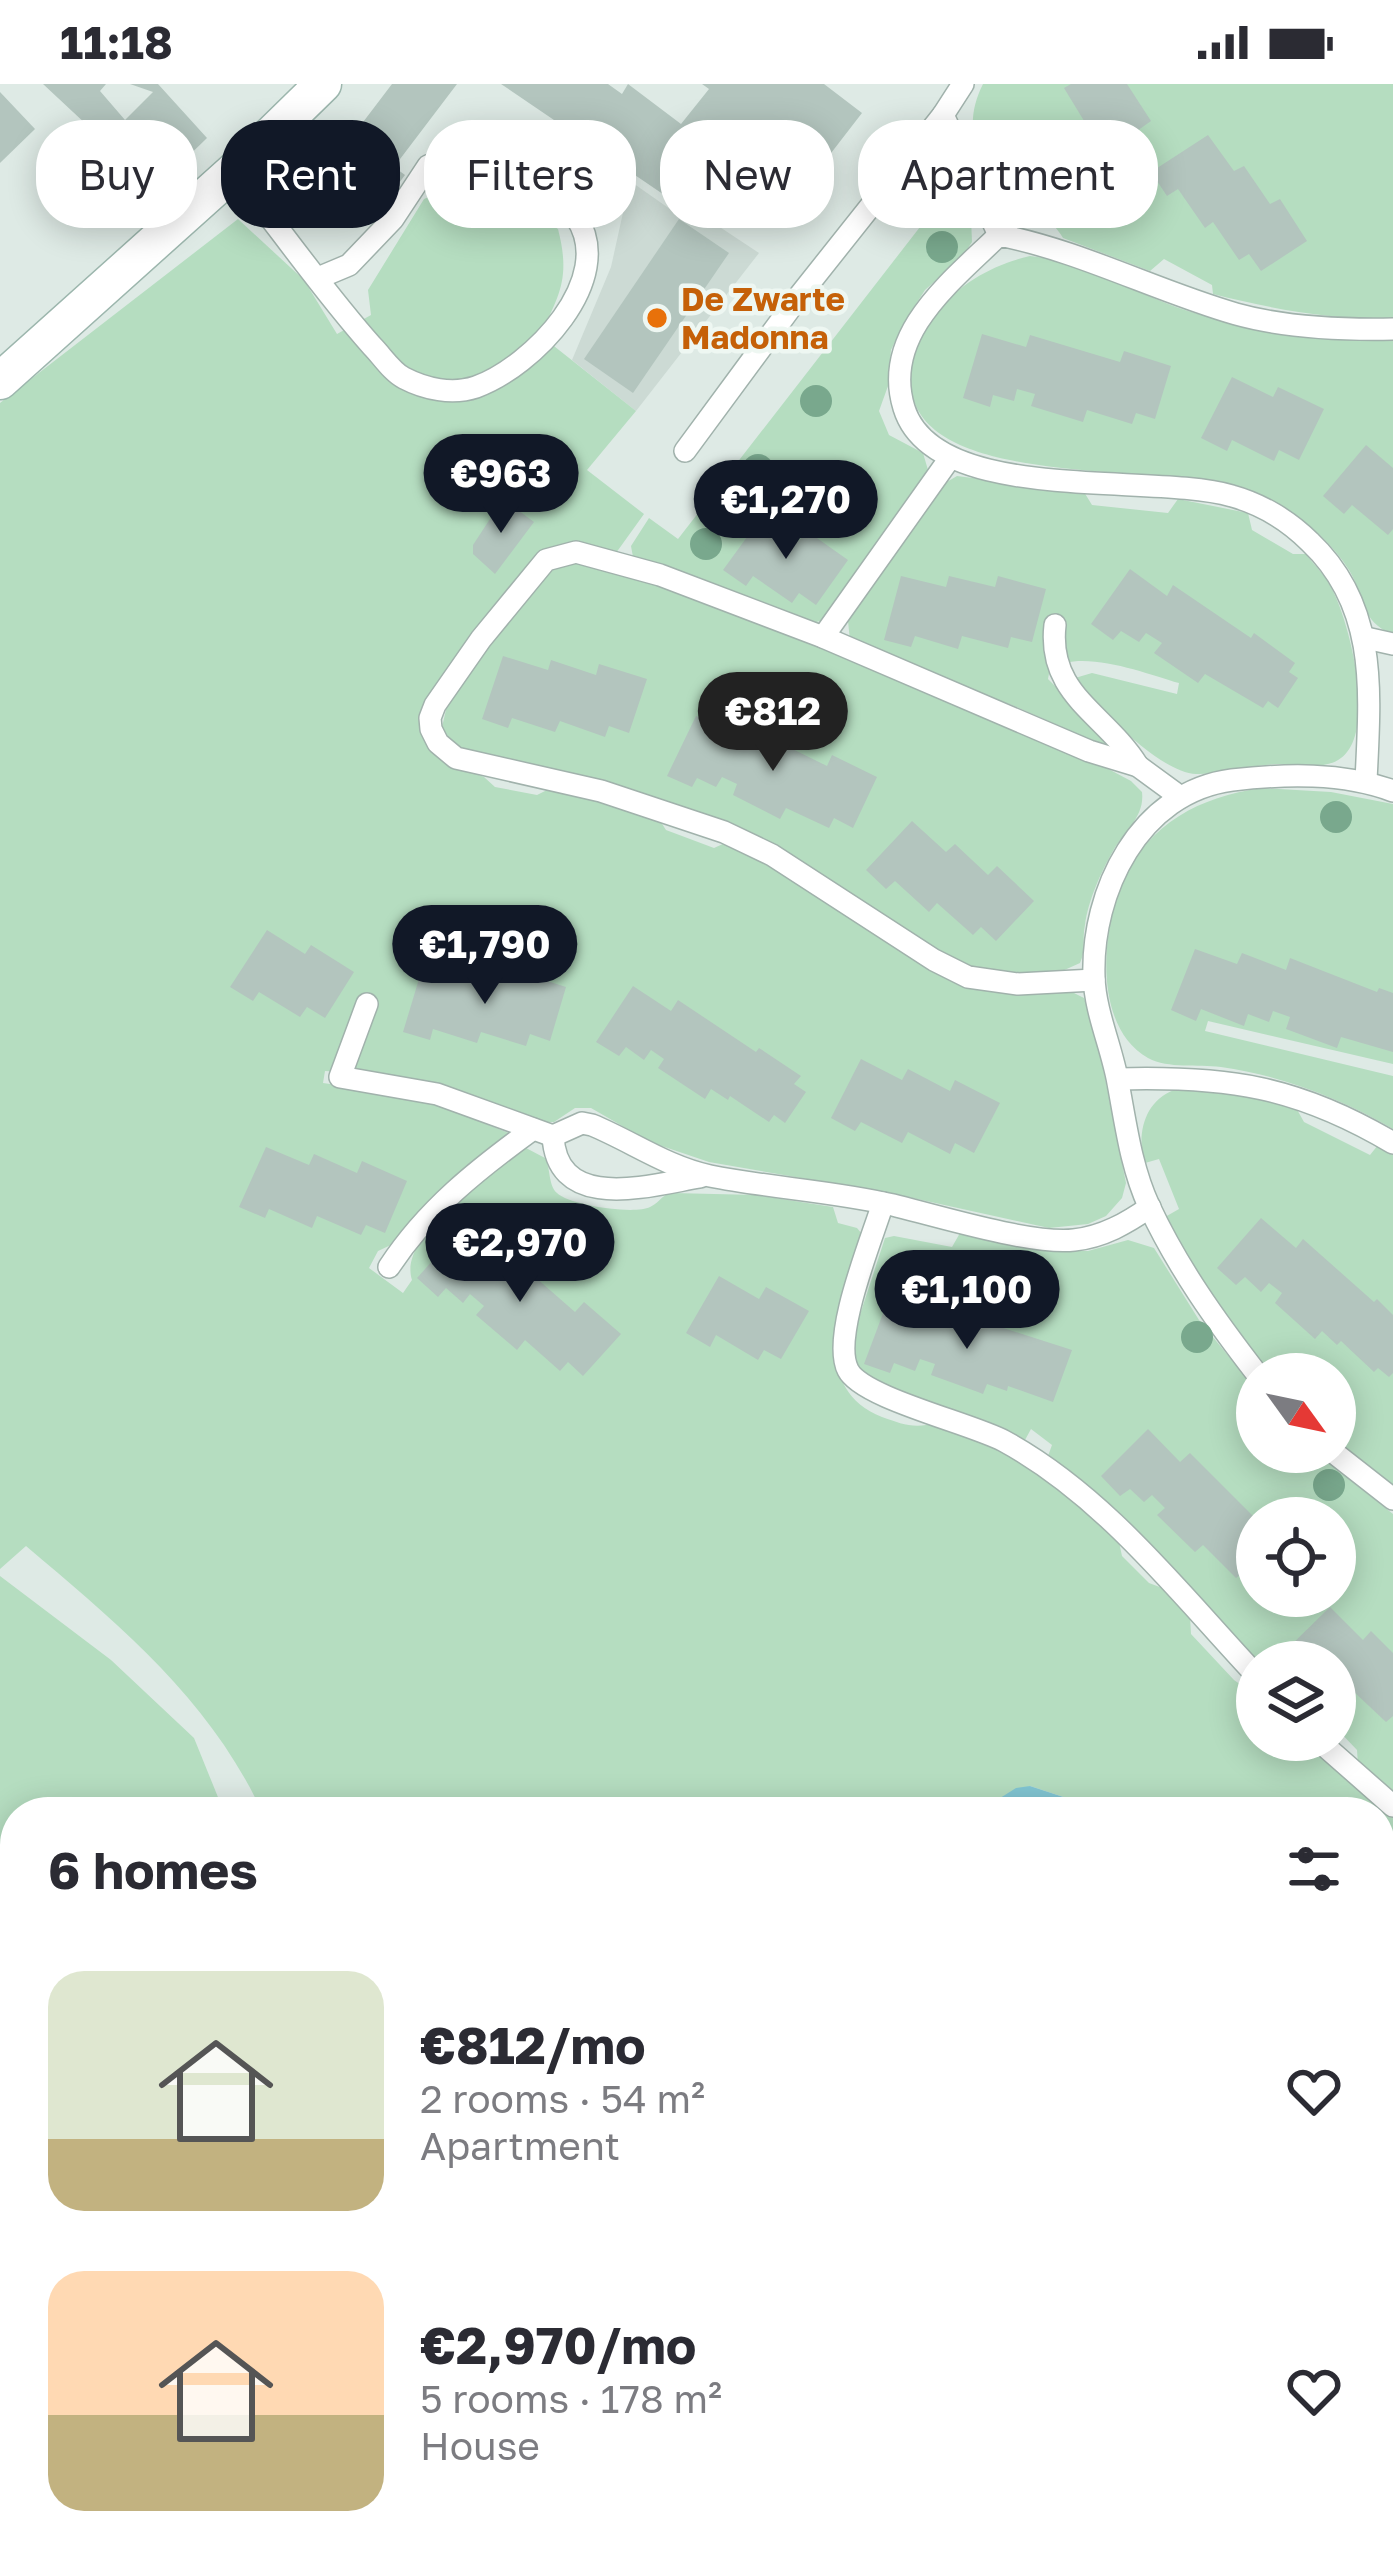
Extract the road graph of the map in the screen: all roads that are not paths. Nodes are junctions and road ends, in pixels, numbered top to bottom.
1 (323, 84) edge
2 (963, 84) edge
3 (943, 115) junction
4 (286, 120) edge
5 (221, 183) edge
6 (279, 228) edge
7 (999, 235) junction
8 (318, 278) junction
9 (1393, 329) edge
10 (0, 381) edge
11 (686, 451) dead end
12 (950, 458) junction
13 (1055, 625) dead end
14 (823, 638) junction
15 (1366, 638) junction
16 (1393, 644) edge
17 (1138, 766) junction
18 (1366, 781) junction
19 (1393, 791) edge
20 (1179, 796) junction
21 (1094, 980) junction
22 (367, 1004) dead end
23 (1118, 1079) junction
24 (543, 1132) junction
25 (1393, 1143) edge
26 (708, 1176) junction
27 (883, 1203) junction
28 (1150, 1207) junction
29 (389, 1267) dead end
30 (1241, 1353) edge
31 (1356, 1470) edge
32 (1393, 1499) edge
33 (1236, 1654) edge
34 (1342, 1761) edge
35 (1383, 1797) edge

1 - 4 street
2 - 3 lane
3 - 7 lane
3 - 11 lane
5 - 10 street
6 - 8 lane
7 - 9 lane
7 - 12 lane
8 - 8 lane
12 - 14 lane
12 - 15 lane
13 - 17 lane
14 - 17 lane
14 - 21 lane
15 - 16 lane
15 - 18 lane
17 - 20 lane
18 - 19 lane
18 - 20 lane
20 - 21 lane
21 - 23 lane
22 - 24 lane
23 - 25 lane
23 - 28 lane
24 - 26 lane
24 - 26 lane
24 - 29 lane
26 - 27 lane
27 - 28 lane
27 - 33 lane
28 - 30 lane
31 - 32 lane
34 - 35 lane

